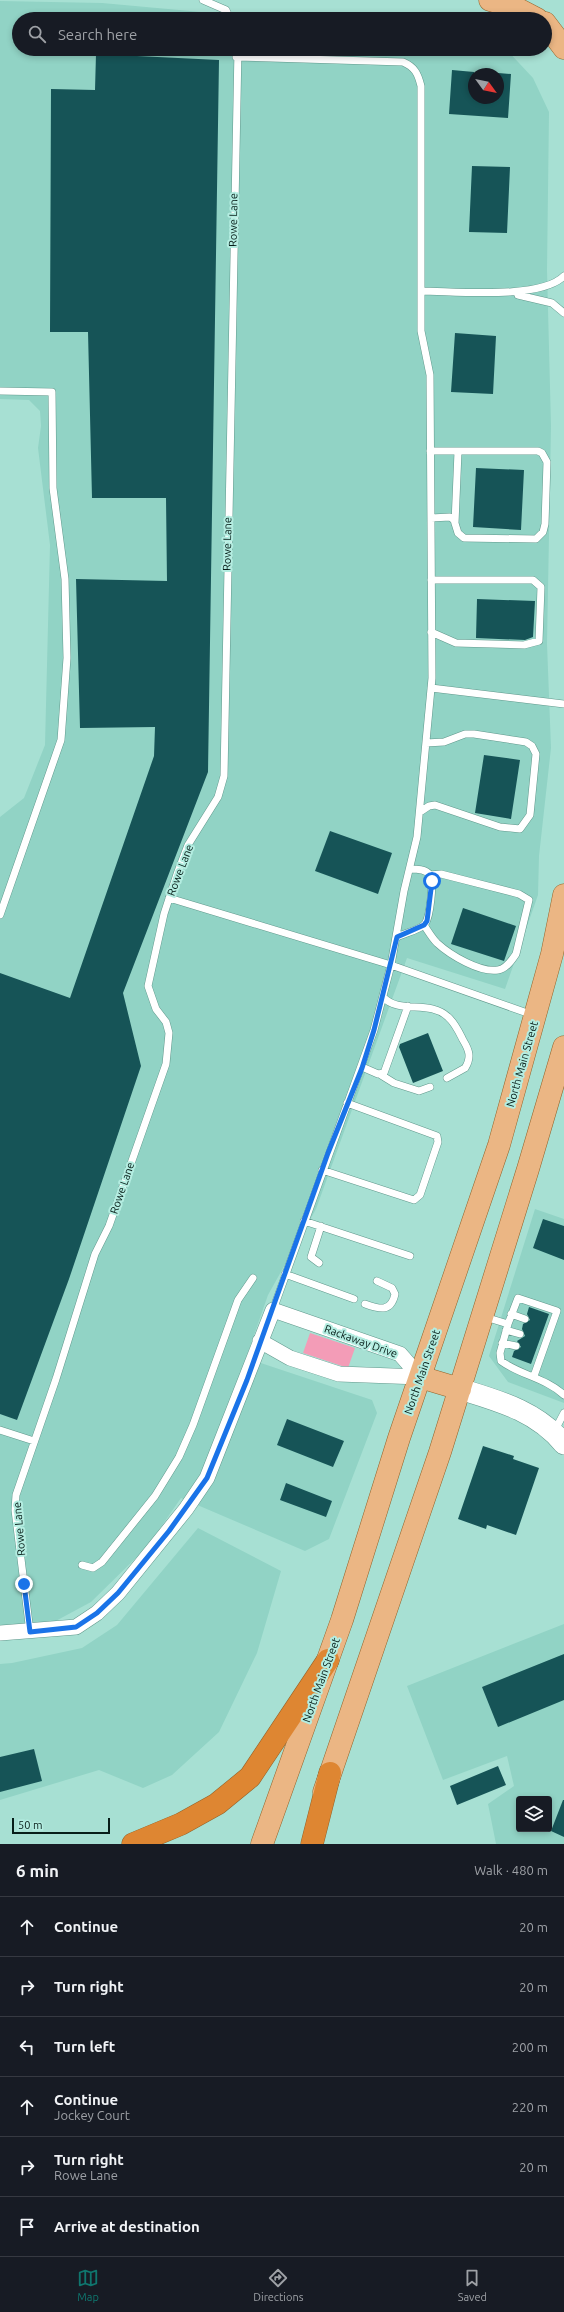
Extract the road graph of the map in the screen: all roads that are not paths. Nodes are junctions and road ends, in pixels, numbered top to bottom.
1 (203, 0) edge
2 (490, 0) edge
3 (227, 12) edge
4 (524, 12) edge
5 (552, 32) edge
6 (564, 48) edge
7 (236, 57) joint
8 (564, 276) edge
9 (420, 291) junction
10 (484, 291) junction
11 (564, 314) edge
12 (0, 391) edge
13 (430, 451) junction
14 (458, 452) junction
15 (431, 518) junction
16 (455, 522) junction
17 (431, 580) junction
18 (431, 632) junction
19 (431, 688) junction
20 (564, 704) edge
21 (426, 743) junction
22 (420, 812) junction
23 (410, 869) junction
24 (430, 875) junction
25 (564, 895) edge
26 (169, 898) junction
27 (0, 915) edge
28 (424, 925) junction
29 (397, 937) junction
30 (391, 965) junction
31 (383, 997) junction
32 (408, 1006) junction
33 (535, 1016) junction
34 (564, 1047) edge
35 (362, 1068) junction
36 (381, 1075) junction
37 (447, 1078) dead end
38 (430, 1087) dead end
39 (347, 1103) junction
40 (322, 1170) junction
41 (304, 1221) junction
42 (321, 1226) junction
43 (410, 1256) dead end
44 (319, 1263) dead end
45 (285, 1274) junction
46 (253, 1278) dead end
47 (376, 1281) dead end
48 (354, 1299) dead end
49 (365, 1304) dead end
50 (273, 1310) junction
51 (511, 1314) junction
52 (482, 1316) junction
53 (525, 1319) dead end
54 (507, 1327) junction
55 (520, 1334) dead end
56 (260, 1341) junction
57 (502, 1343) junction
58 (516, 1346) dead end
59 (534, 1376) junction
60 (420, 1377) junction
61 (460, 1389) junction
62 (564, 1395) edge
63 (564, 1413) edge
64 (0, 1430) edge
65 (559, 1438) edge
66 (34, 1441) junction
67 (82, 1565) dead end
68 (30, 1632) junction
69 (0, 1633) edge
70 (328, 1660) junction
71 (330, 1773) junction
72 (133, 1844) edge
73 (262, 1844) edge
74 (305, 1844) edge
75 (312, 1844) edge

1 - 3 lane
2 - 4 main road
5 - 6 main road
7 - 9 lane
7 - 26 lane, Rowe Lane
8 - 10 lane
9 - 10 lane
9 - 13 lane
10 - 11 lane
12 - 27 lane
13 - 14 lane
13 - 15 lane
14 - 16 lane
14 - 16 lane
15 - 16 lane
15 - 17 lane
17 - 18 lane
17 - 18 lane
18 - 19 lane
19 - 20 lane
19 - 21 lane
21 - 22 lane
21 - 22 lane
22 - 23 lane
23 - 24 lane
23 - 29 lane
24 - 28 lane
24 - 28 lane
25 - 33 main road, North Main Street
26 - 30 lane
26 - 66 lane, Rowe Lane
28 - 29 lane
29 - 30 lane
30 - 31 lane
30 - 33 lane
31 - 32 lane
31 - 35 lane
32 - 36 lane
32 - 37 lane
33 - 60 main road, North Main Street
34 - 52 main road
35 - 36 lane
35 - 39 lane
36 - 38 lane
39 - 40 lane
39 - 40 lane
40 - 41 lane
41 - 42 lane
41 - 45 lane
42 - 43 lane
42 - 44 lane
45 - 48 lane
45 - 50 lane
46 - 67 lane
47 - 49 lane
50 - 56 street
50 - 60 street, Rackaway Drive
51 - 53 lane
51 - 54 lane
51 - 59 lane
52 - 54 lane
52 - 61 main road
54 - 55 lane
54 - 57 lane
56 - 60 street, Rackaway Drive
56 - 68 street
57 - 58 lane
57 - 59 lane
59 - 62 lane
60 - 61 main road
60 - 70 main road, North Main Street
61 - 65 main road
61 - 71 main road
63 - 65 lane
64 - 66 lane
66 - 68 lane, Rowe Lane
68 - 69 street
70 - 72 highway
70 - 73 main road, North Main Street
71 - 74 main road
71 - 75 highway

